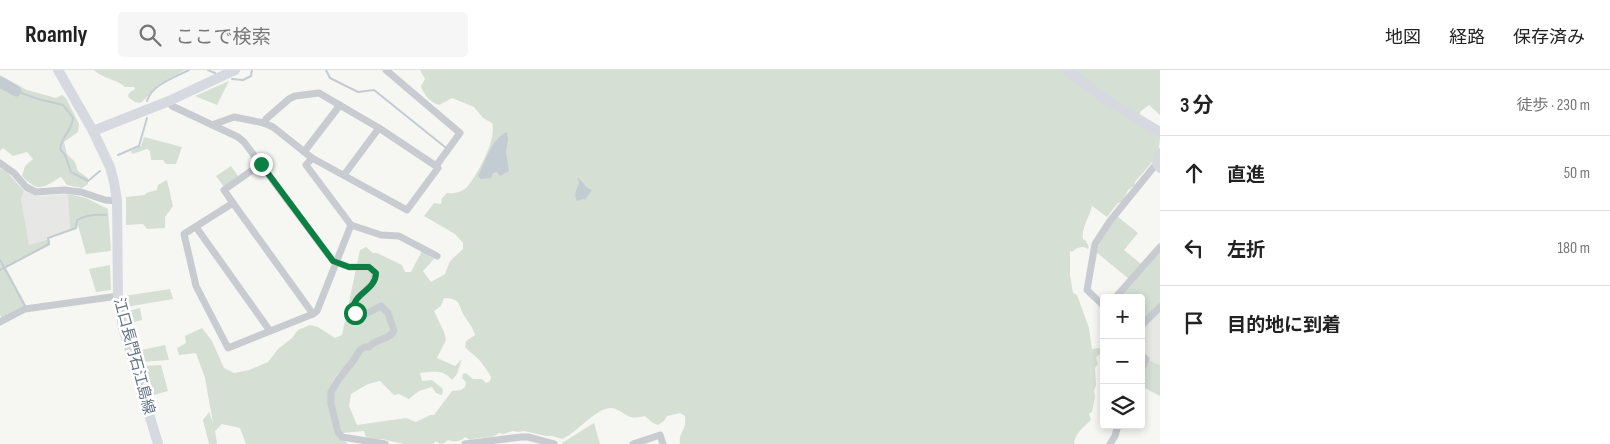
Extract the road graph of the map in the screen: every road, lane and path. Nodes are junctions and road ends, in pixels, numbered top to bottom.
1 (58, 70) edge
2 (235, 70) edge
3 (386, 70) edge
4 (1068, 70) edge
5 (169, 101) junction
6 (340, 105) junction
7 (264, 123) junction
8 (212, 125) junction
9 (379, 128) junction
10 (93, 131) junction
11 (1160, 132) edge
12 (304, 152) junction
13 (312, 158) junction
14 (1159, 158) edge
15 (0, 163) edge
16 (261, 164) junction
17 (436, 166) junction
18 (344, 176) junction
19 (117, 201) junction
20 (233, 203) junction
21 (351, 225) junction
22 (196, 227) junction
23 (1160, 247) edge
24 (437, 256) dead end
25 (336, 263) junction
26 (1119, 294) edge
27 (118, 296) junction
28 (1100, 302) edge
29 (1160, 307) edge
30 (313, 314) junction
31 (0, 322) edge
32 (1145, 322) edge
33 (270, 331) junction
34 (1117, 429) edge
35 (499, 442) edge
36 (158, 444) edge
37 (385, 444) edge
38 (465, 444) edge
39 (554, 444) edge
40 (633, 444) edge
41 (664, 444) edge
42 (1110, 444) edge

1 - 10 main road, 江口長門石江島線
2 - 5 main road
3 - 17 street
4 - 11 main road
5 - 8 street
5 - 10 main road
6 - 7 street
6 - 9 street
6 - 12 street
7 - 8 street
7 - 12 street
8 - 16 street
9 - 17 street
9 - 18 street
10 - 19 main road, 江口長門石江島線
12 - 13 street
13 - 18 street
13 - 21 street
14 - 28 street
15 - 19 street
16 - 20 street
16 - 25 street
17 - 18 street
19 - 27 main road, 江口長門石江島線
20 - 22 street
20 - 30 street
21 - 24 street
21 - 25 street
22 - 33 street
22 - 33 street
23 - 26 street
25 - 30 street
25 - 37 street
27 - 31 street
27 - 36 main road, 江口長門石江島線
29 - 32 street
30 - 33 street
34 - 42 street
35 - 38 street
35 - 39 street
40 - 41 street

